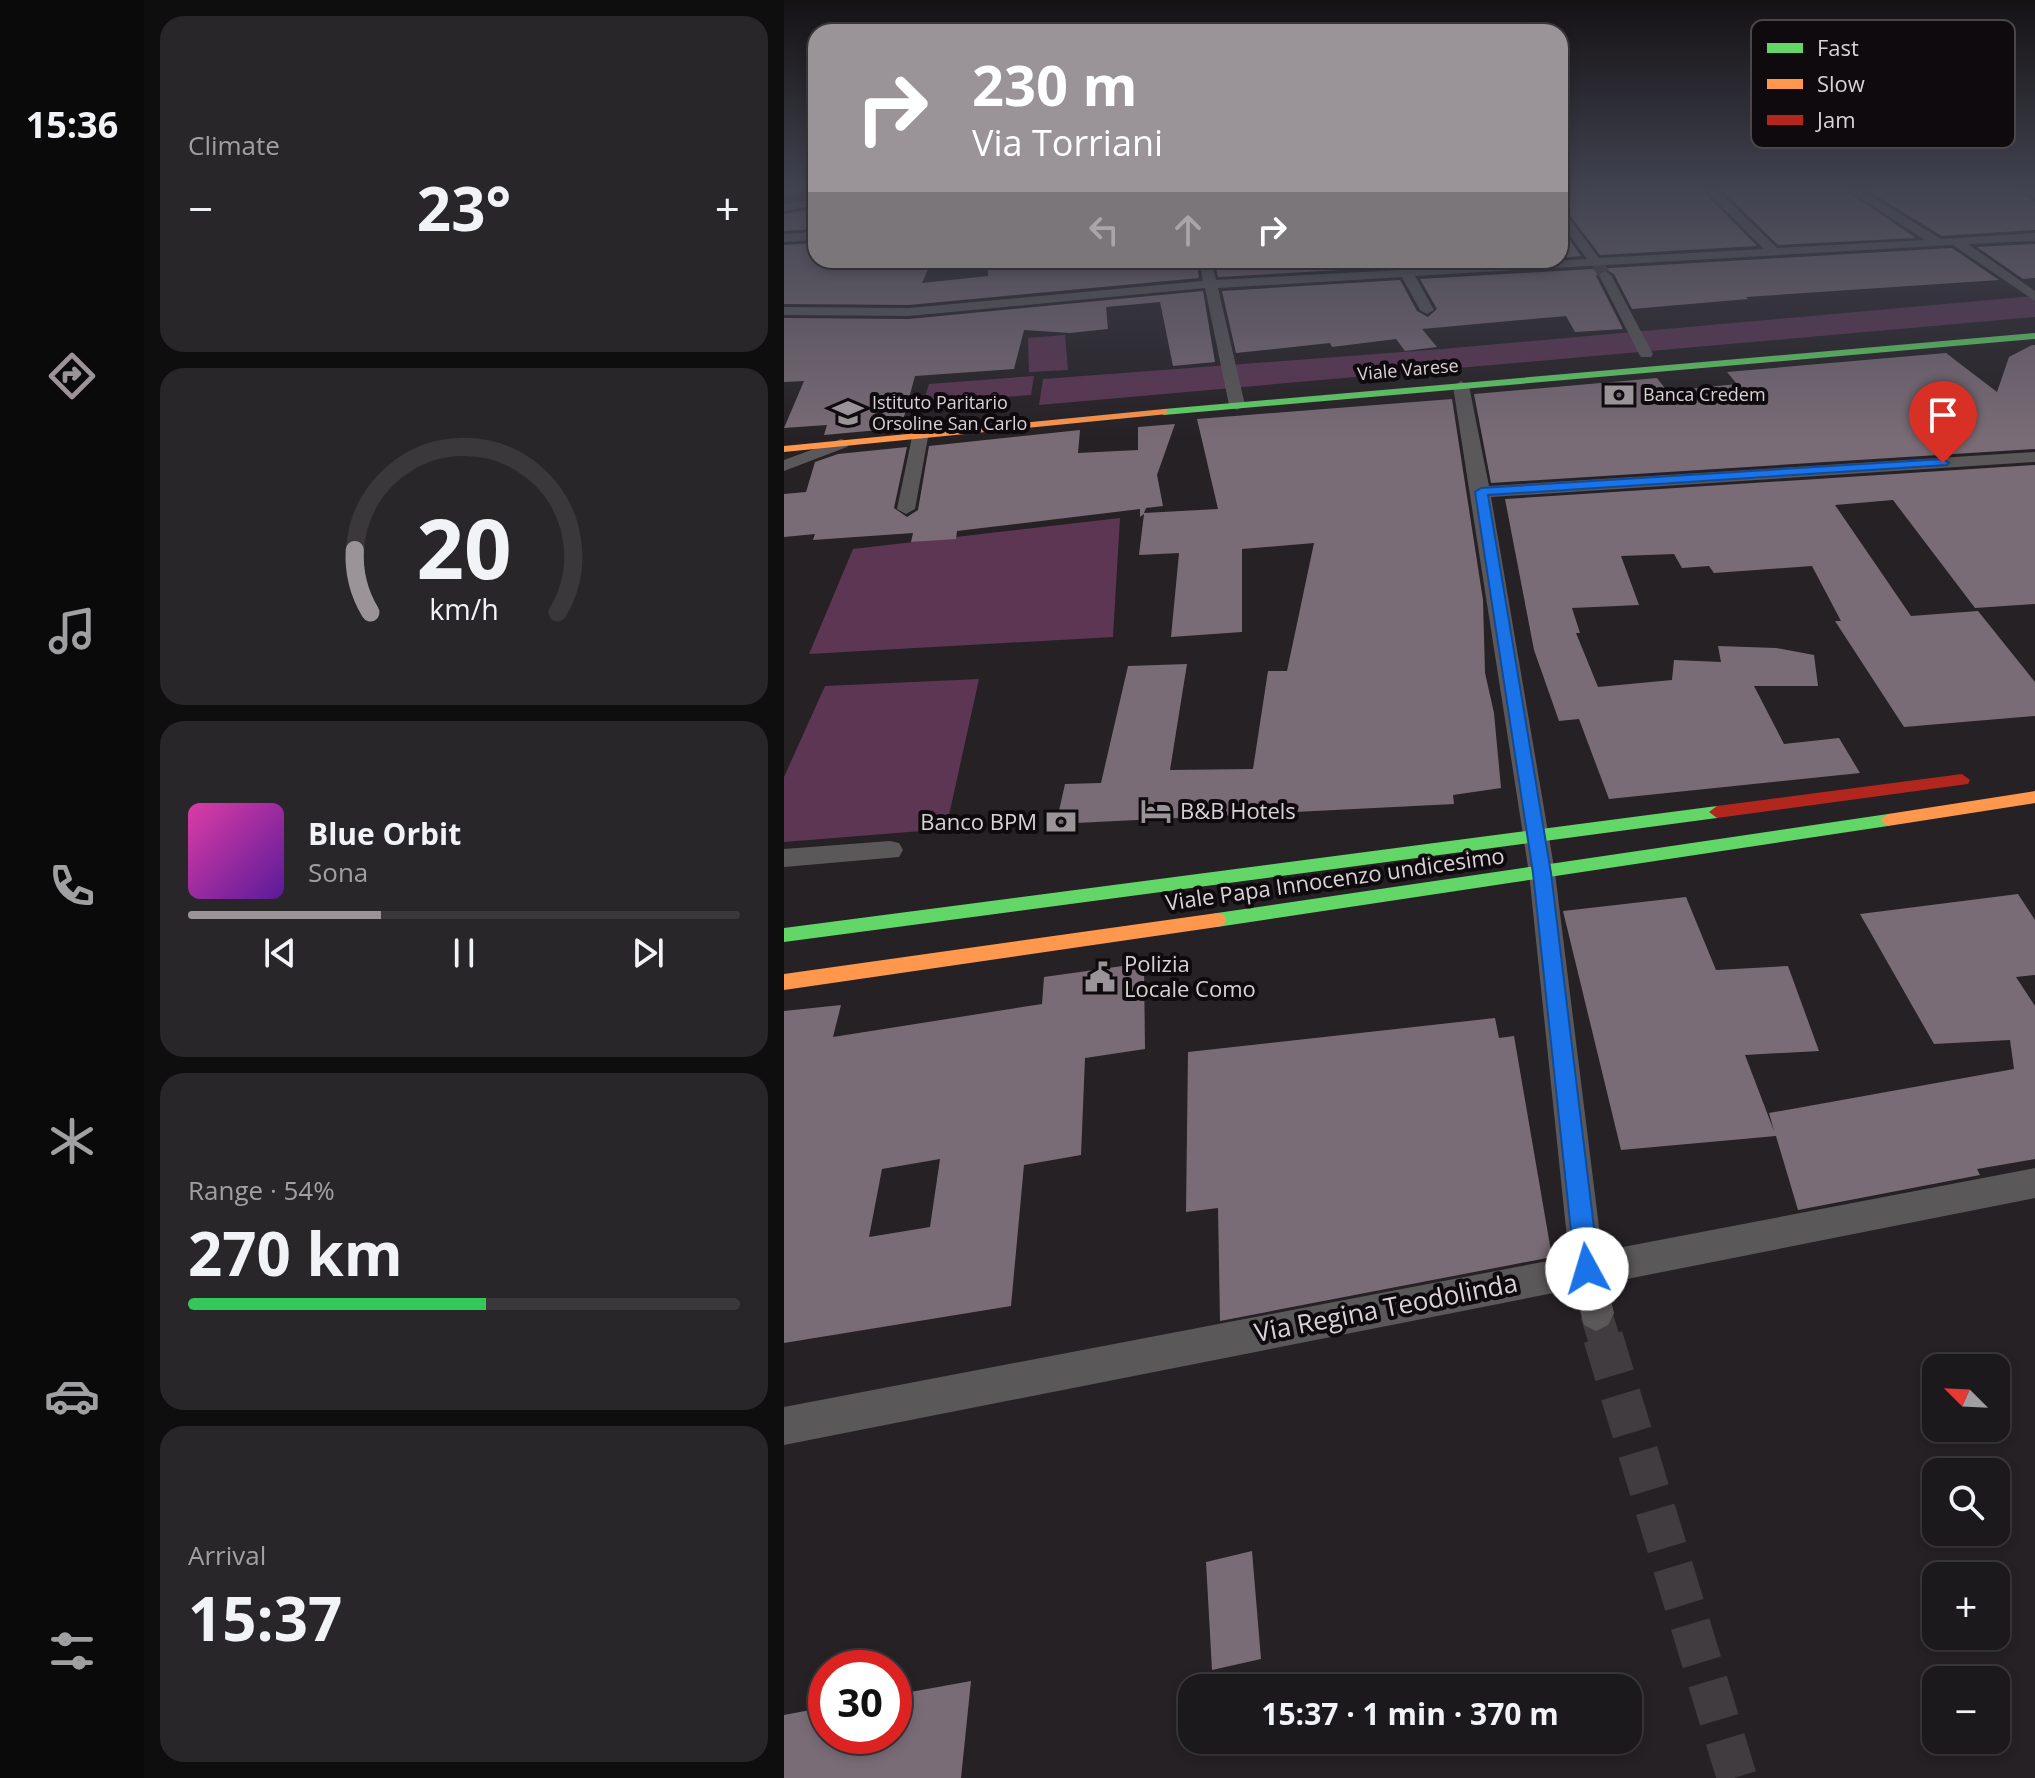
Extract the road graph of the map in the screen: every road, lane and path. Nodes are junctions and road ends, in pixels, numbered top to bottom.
1 (1208, 273) edge
2 (1457, 273) edge
3 (1603, 273) tunnel mouth
4 (2000, 273) edge
5 (1407, 274) junction
6 (1211, 285) junction
7 (2035, 297) edge
8 (1427, 310) dead end
9 (784, 311) edge
10 (2035, 336) edge
11 (1646, 354) dead end
12 (1461, 386) junction
13 (1235, 398) junction
14 (920, 437) junction
15 (841, 444) junction
16 (784, 449) edge
17 (2035, 457) edge
18 (784, 466) edge
19 (1481, 492) junction
20 (906, 509) dead end
21 (1976, 778) dead end
22 (2035, 797) edge
23 (1536, 836) junction
24 (890, 850) dead end
25 (784, 858) edge
26 (1542, 873) junction
27 (784, 935) edge
28 (784, 982) edge
29 (2035, 1183) edge
30 (1587, 1269) junction
31 (1596, 1313) tunnel mouth
32 (784, 1426) edge

1 - 6 street
2 - 5 street
3 - 11 street
4 - 7 street
5 - 6 street
5 - 8 street
6 - 9 street
6 - 13 street
10 - 12 main road, Viale Varese
12 - 13 main road, Viale Varese
12 - 19 street
13 - 14 main road, Viale Varese
14 - 15 main road, Viale Varese
14 - 20 street
15 - 16 main road, Viale Varese
15 - 18 street
17 - 19 street
19 - 23 street
21 - 23 main road, Viale Papa Innocenzo undicesimo
22 - 26 main road, Viale Papa Innocenzo undicesimo
23 - 26 street
23 - 27 main road, Viale Papa Innocenzo undicesimo
24 - 25 street
26 - 28 main road, Viale Papa Innocenzo undicesimo
26 - 30 street
29 - 30 street, Via Regina Teodolinda
30 - 31 street
30 - 32 street, Via Regina Teodolinda

